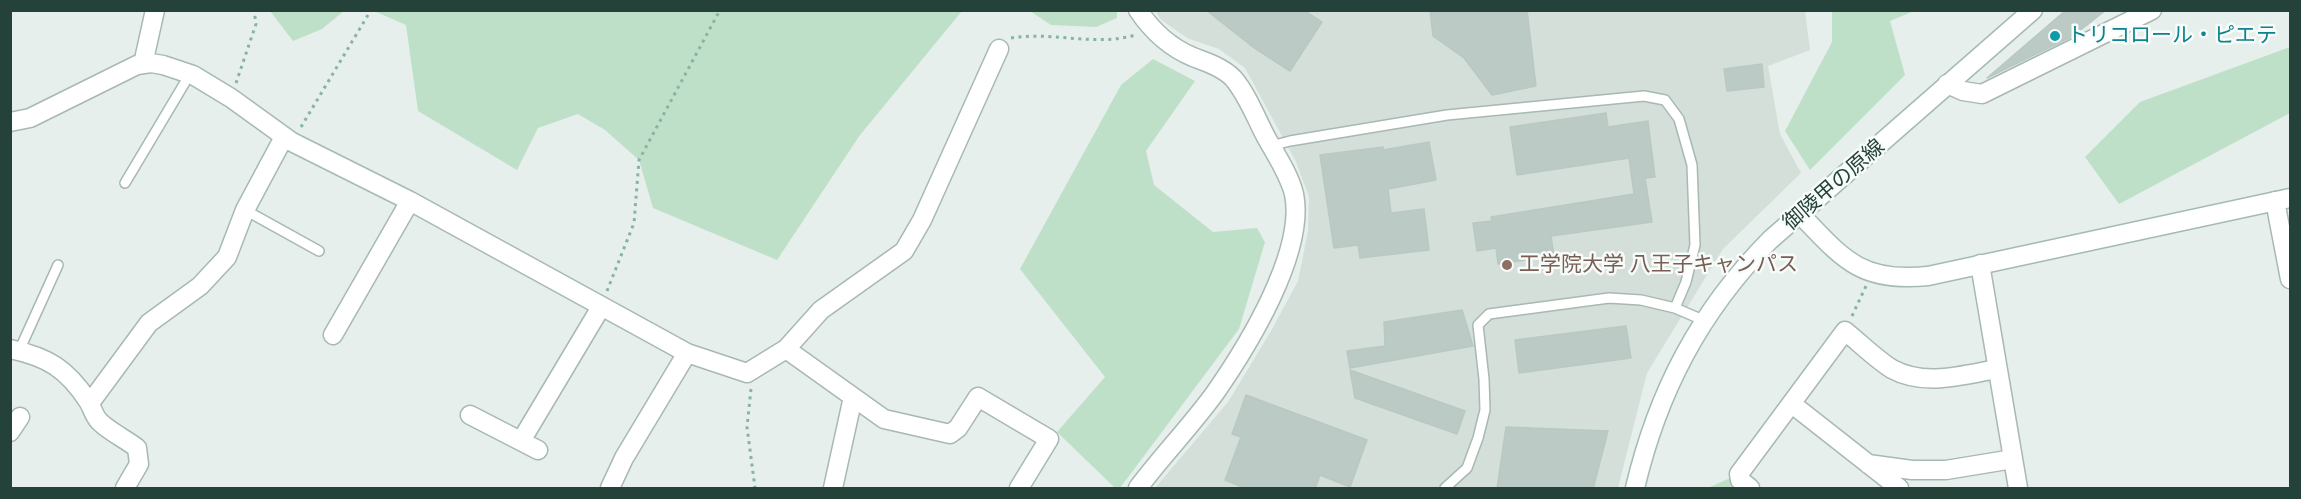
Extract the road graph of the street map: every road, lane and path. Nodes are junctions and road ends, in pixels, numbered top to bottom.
1 (154, 10) edge
2 (254, 10) edge
3 (371, 10) edge
4 (720, 10) edge
5 (1138, 10) edge
6 (2033, 10) edge
7 (2152, 10) edge
8 (1152, 30) junction
9 (999, 49) joint
10 (143, 64) junction
11 (190, 74) junction
12 (1947, 84) junction
13 (231, 98) junction
14 (10, 122) edge
15 (288, 140) junction
16 (1271, 146) junction
17 (125, 183) dead end
18 (2283, 200) edge
19 (410, 201) junction
20 (245, 210) junction
21 (1800, 214) junction
22 (319, 251) dead end
23 (1980, 264) junction
24 (58, 265) dead end
25 (1871, 273) junction
26 (2290, 279) edge
27 (601, 306) junction
28 (1675, 308) junction
29 (1703, 320) junction
30 (1845, 331) junction
31 (333, 335) dead end
32 (786, 349) junction
33 (15, 350) edge
34 (687, 353) junction
35 (1996, 369) junction
36 (747, 373) junction
37 (853, 397) junction
38 (90, 403) junction
39 (1792, 404) junction
40 (470, 415) dead end
41 (521, 441) junction
42 (538, 450) dead end
43 (2013, 459) junction
44 (1868, 464) junction
45 (125, 489) edge
46 (610, 489) edge
47 (755, 489) edge
48 (833, 489) edge
49 (1019, 489) edge
50 (1138, 489) edge
51 (1445, 489) edge
52 (1635, 489) edge
53 (1750, 489) edge
54 (1899, 489) edge
55 (2018, 489) edge

1 - 10 street
2 - 13 path
3 - 15 path
4 - 27 path
5 - 8 street
6 - 12 street, 御陵甲の原線
7 - 12 street
8 - 9 path
8 - 16 street
9 - 32 street
10 - 11 street
10 - 14 street
11 - 13 street
11 - 17 lane
12 - 21 street, 御陵甲の原線
13 - 15 street
15 - 19 street
15 - 20 street
16 - 28 lane
16 - 50 street
18 - 23 street
18 - 26 street
19 - 27 street
19 - 31 street
20 - 22 lane
20 - 38 street
21 - 25 street
21 - 29 street, 御陵甲の原線
23 - 25 street
23 - 35 street
24 - 33 lane
25 - 30 path
27 - 34 street
27 - 41 street
28 - 29 lane
28 - 51 lane
29 - 52 street, 御陵甲の原線
30 - 35 street
30 - 39 street
32 - 36 street
32 - 37 street
33 - 38 street
34 - 36 street
34 - 46 street
35 - 43 street
36 - 47 path
37 - 48 street
37 - 49 street
38 - 45 street
39 - 44 street
39 - 53 street
40 - 41 street
41 - 42 street
43 - 44 street
43 - 55 street
44 - 54 street

